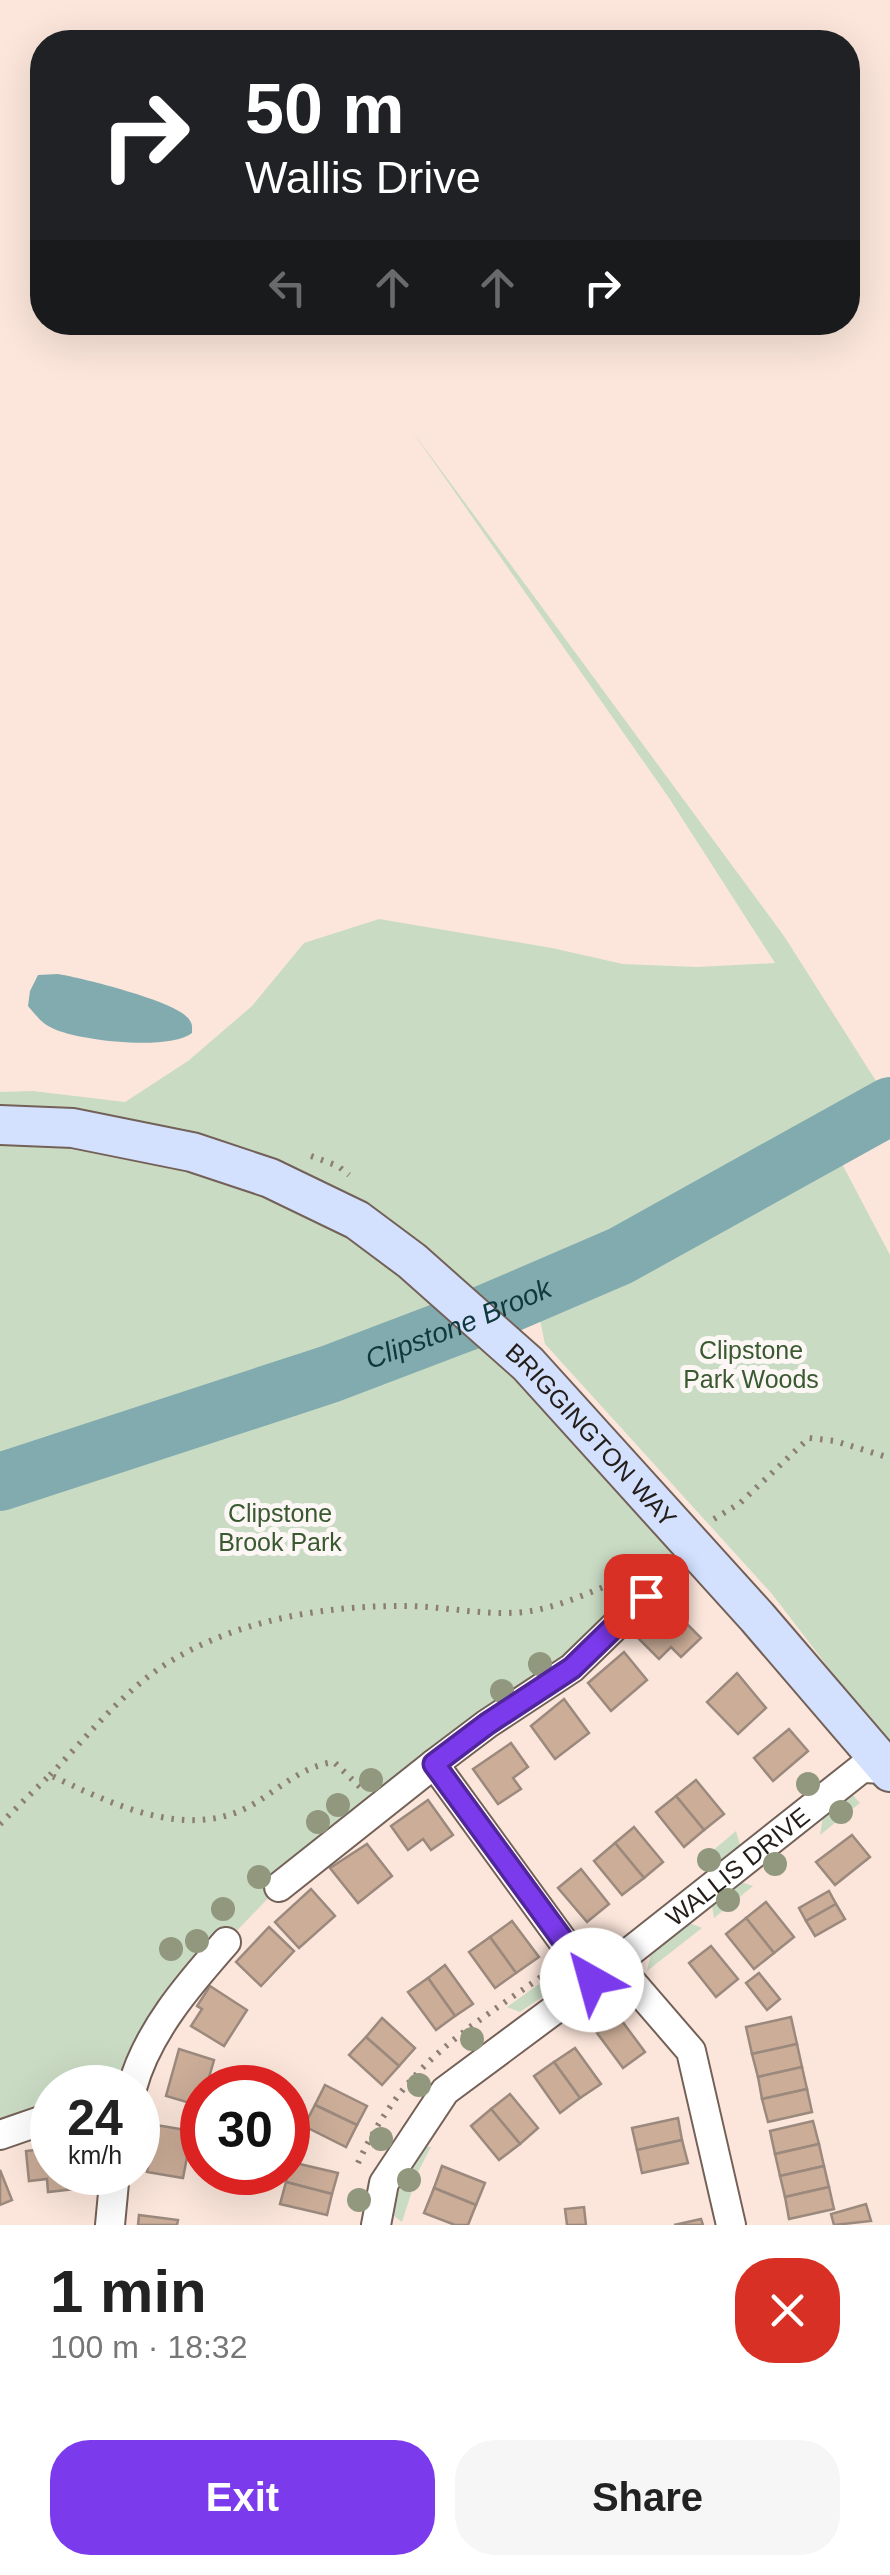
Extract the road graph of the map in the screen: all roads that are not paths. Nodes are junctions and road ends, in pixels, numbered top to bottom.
1 (0, 1126) edge
2 (635, 1587) road end
3 (434, 1764) junction
4 (889, 1771) edge
5 (279, 1887) dead end
6 (226, 1942) dead end
7 (615, 1963) junction
8 (592, 1980) junction
9 (140, 2065) edge
10 (30, 2125) edge
11 (0, 2135) edge
12 (113, 2195) edge
13 (110, 2225) edge
14 (376, 2225) edge
15 (731, 2225) edge

1 - 4 street, BRIGGINGTON WAY
2 - 3 street
3 - 5 street
3 - 8 street
4 - 7 street, WALLIS DRIVE
6 - 9 street
7 - 8 street, WALLIS DRIVE
7 - 15 street
8 - 14 street, WALLIS DRIVE
10 - 11 street
12 - 13 street

